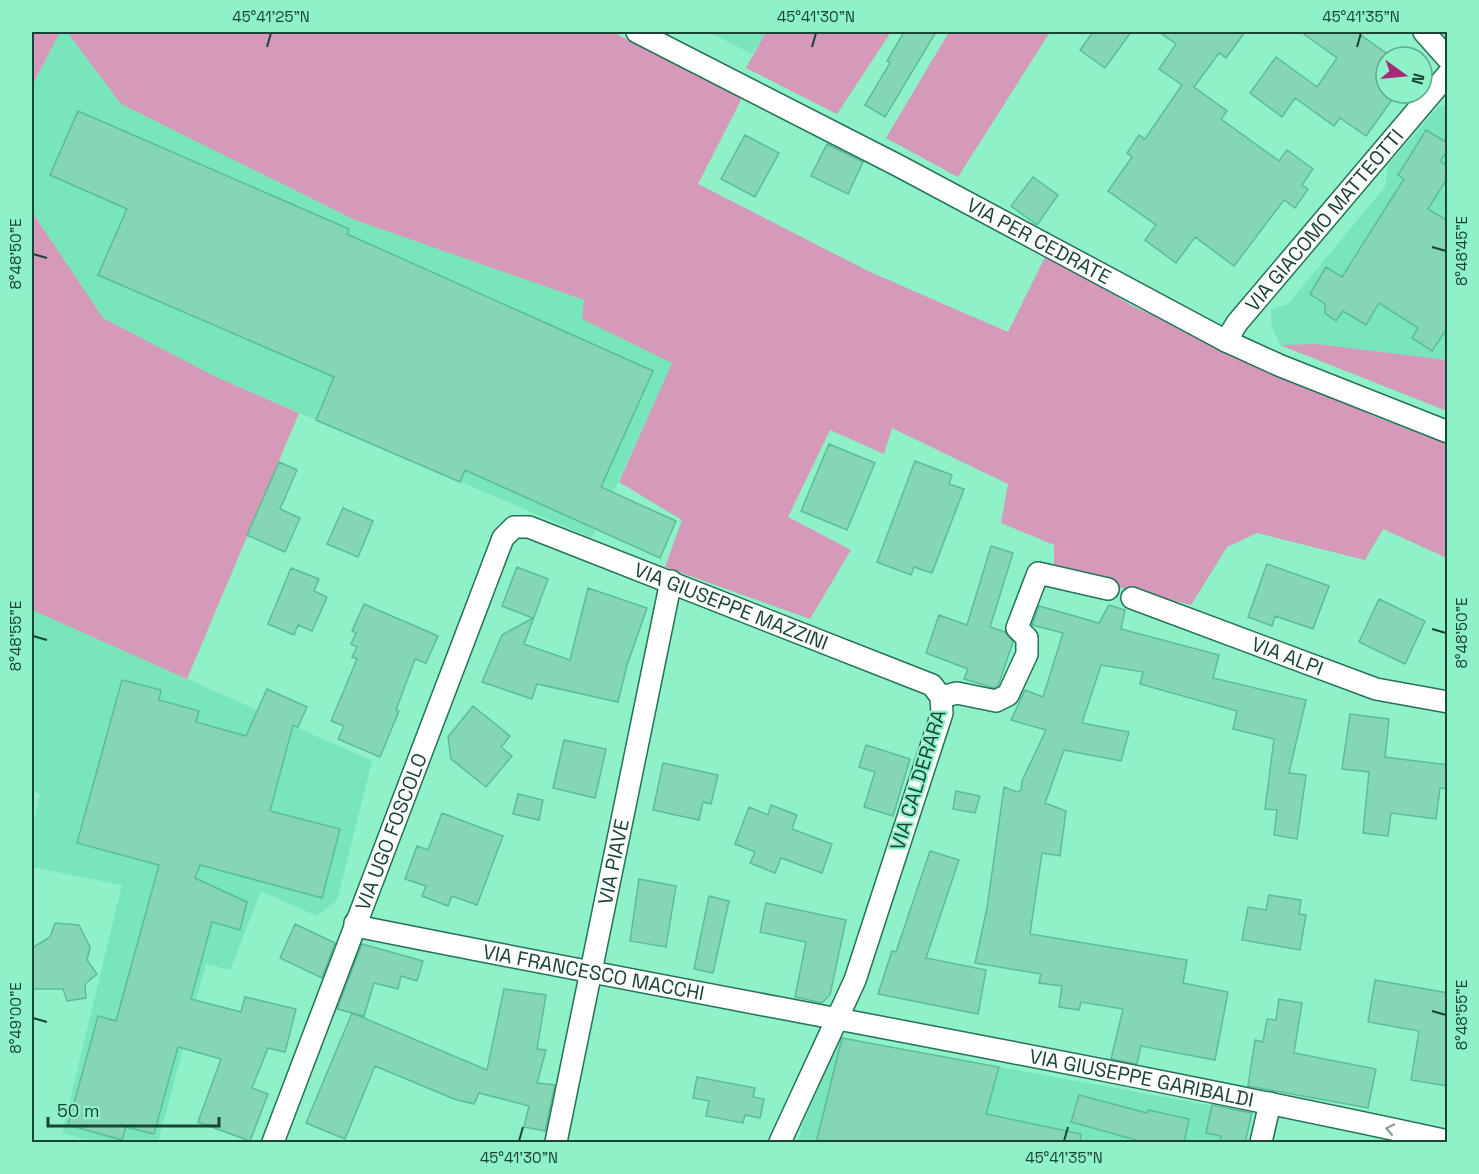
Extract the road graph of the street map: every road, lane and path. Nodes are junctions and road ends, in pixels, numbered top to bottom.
1 (637, 32) edge
2 (1424, 32) edge
3 (1448, 59) edge
4 (1448, 74) edge
5 (1226, 340) junction
6 (1448, 432) edge
7 (514, 527) joint
8 (671, 581) junction
9 (1108, 589) dead end
10 (1132, 598) dead end
11 (941, 697) junction
12 (1448, 702) edge
13 (355, 923) junction
14 (591, 973) junction
15 (835, 1020) junction
16 (1270, 1103) junction
17 (1448, 1141) edge
18 (273, 1143) edge
19 (556, 1143) edge
20 (780, 1143) edge
21 (1261, 1143) edge

1 - 5 street, VIA PER CEDRATE
2 - 3 street
4 - 5 street, VIA GIACOMO MATTEOTTI
5 - 6 street, VIA PER CEDRATE
7 - 8 street, VIA GIUSEPPE MAZZINI
7 - 13 street, VIA UGO FOSCOLO
8 - 11 street, VIA GIUSEPPE MAZZINI
8 - 14 street, VIA PIAVE
9 - 11 street, VIA CALDERARA
10 - 12 street, VIA ALPI
11 - 15 street, VIA CALDERARA
13 - 14 street, VIA FRANCESCO MACCHI
13 - 18 street, VIA UGO FOSCOLO
14 - 15 street, VIA FRANCESCO MACCHI
14 - 19 street, VIA PIAVE
15 - 16 street, VIA GIUSEPPE GARIBALDI
15 - 20 street
17 -> 16 street, VIA GIUSEPPE GARIBALDI
16 - 21 street

